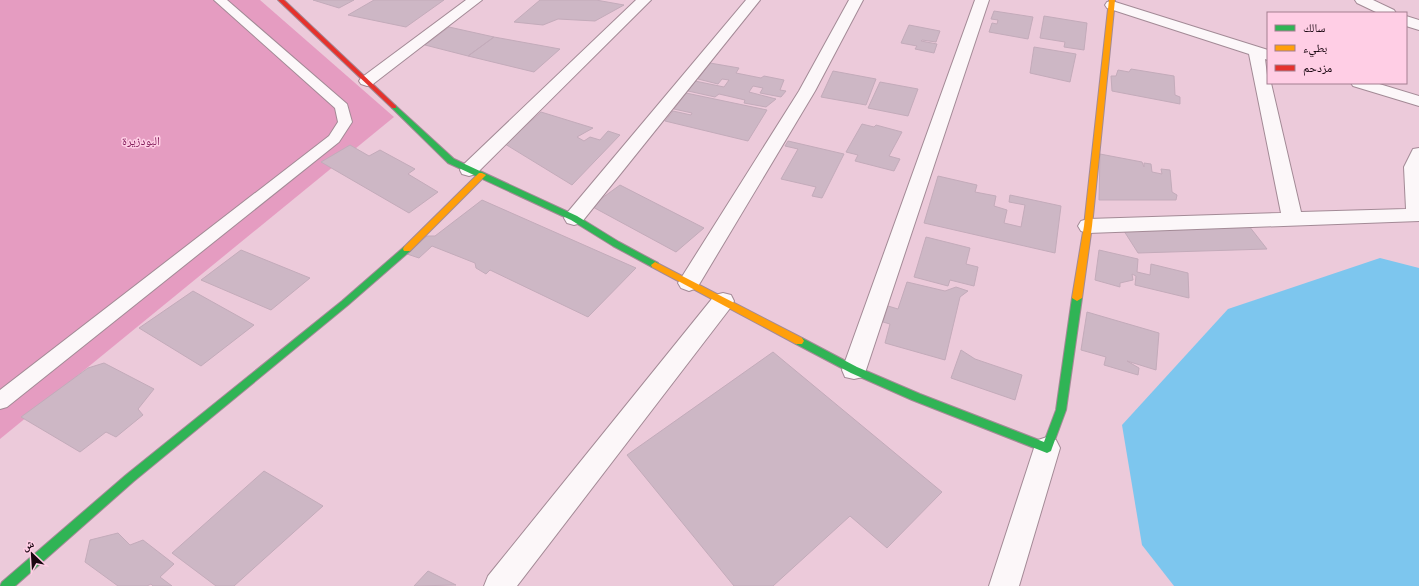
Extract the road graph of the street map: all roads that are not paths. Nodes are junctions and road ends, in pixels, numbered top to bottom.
1 (220, 0) edge
2 (282, 0) edge
3 (475, 0) edge
4 (644, 0) edge
5 (753, 0) edge
6 (856, 0) edge
7 (982, 0) edge
8 (1362, 0) edge
9 (1112, 3) edge
10 (1387, 12) edge
11 (1407, 20) edge
12 (1419, 26) edge
13 (1262, 53) edge
14 (1267, 80) edge
15 (367, 81) junction
16 (1268, 84) edge
17 (1362, 84) edge
18 (1419, 101) edge
19 (1419, 153) edge
20 (475, 172) junction
21 (1418, 214) edge
22 (574, 218) junction
23 (1292, 218) junction
24 (1088, 226) junction
25 (689, 283) junction
26 (723, 301) junction
27 (854, 370) junction
28 (0, 401) edge
29 (1048, 448) junction
30 (6, 586) edge
31 (499, 586) edge
32 (1004, 586) edge

1 - 28 lane
2 - 15 street
3 - 15 street
4 - 20 street
5 - 22 street
6 - 25 street
7 - 27 street
8 - 10 street
9 - 13 street
9 - 24 street
11 - 12 street
13 - 14 street
15 - 20 street
16 - 23 street
17 - 18 street
19 - 21 street
20 - 22 street
20 - 30 street
21 - 23 street
22 - 25 street
23 - 24 street
24 - 29 street
25 - 26 street
26 - 27 street
26 - 31 street
27 - 29 street
29 - 32 street

